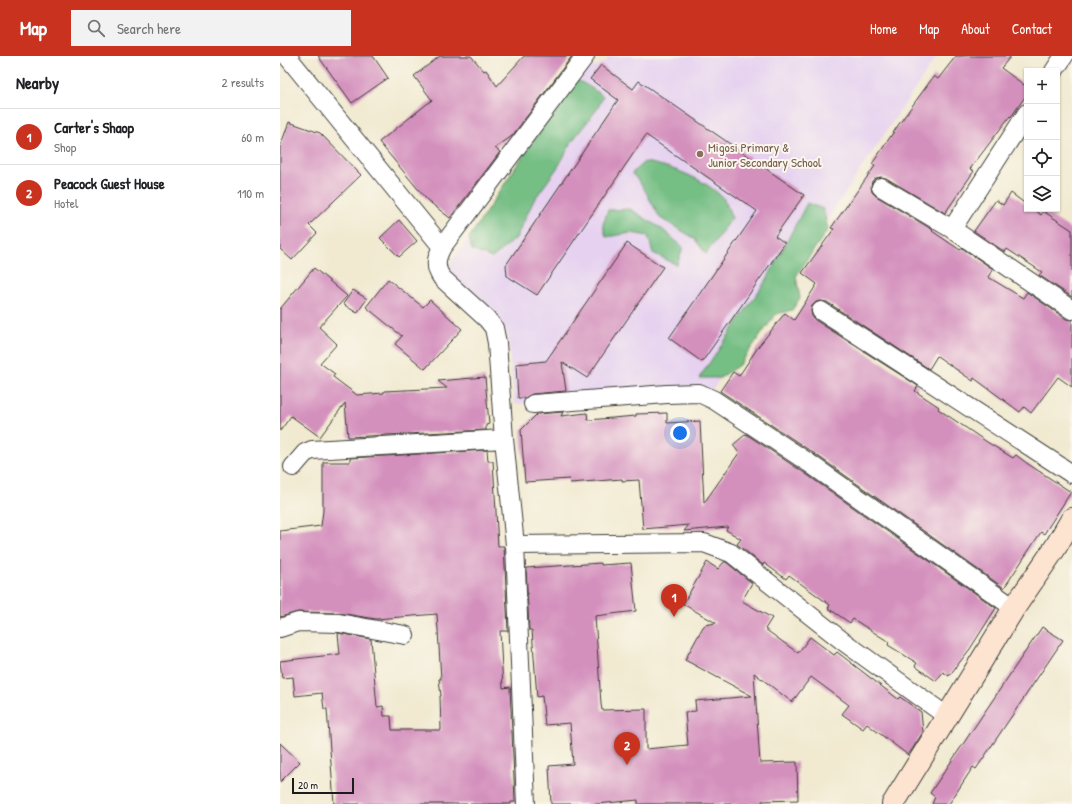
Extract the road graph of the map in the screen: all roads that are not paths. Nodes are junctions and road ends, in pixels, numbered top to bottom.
1 (287, 56) edge
2 (585, 56) edge
3 (1064, 56) edge
4 (1056, 68) edge
5 (1024, 118) edge
6 (881, 187) dead end
7 (952, 229) junction
8 (442, 247) junction
9 (1072, 310) edge
10 (821, 311) dead end
11 (533, 404) dead end
12 (504, 439) junction
13 (293, 467) dead end
14 (1072, 474) edge
15 (1072, 519) edge
16 (515, 545) junction
17 (1014, 608) junction
18 (280, 628) edge
19 (405, 635) dead end
20 (948, 717) junction
21 (526, 804) edge
22 (893, 804) edge

1 - 8 street
2 - 8 street
3 - 4 street
5 - 7 street
6 - 7 street
7 - 9 street
8 - 12 street
10 - 14 street
11 - 17 street
12 - 13 street
12 - 16 street
15 - 17 street
16 - 20 street
16 - 21 street
17 - 20 street
18 - 19 street
20 - 22 street

